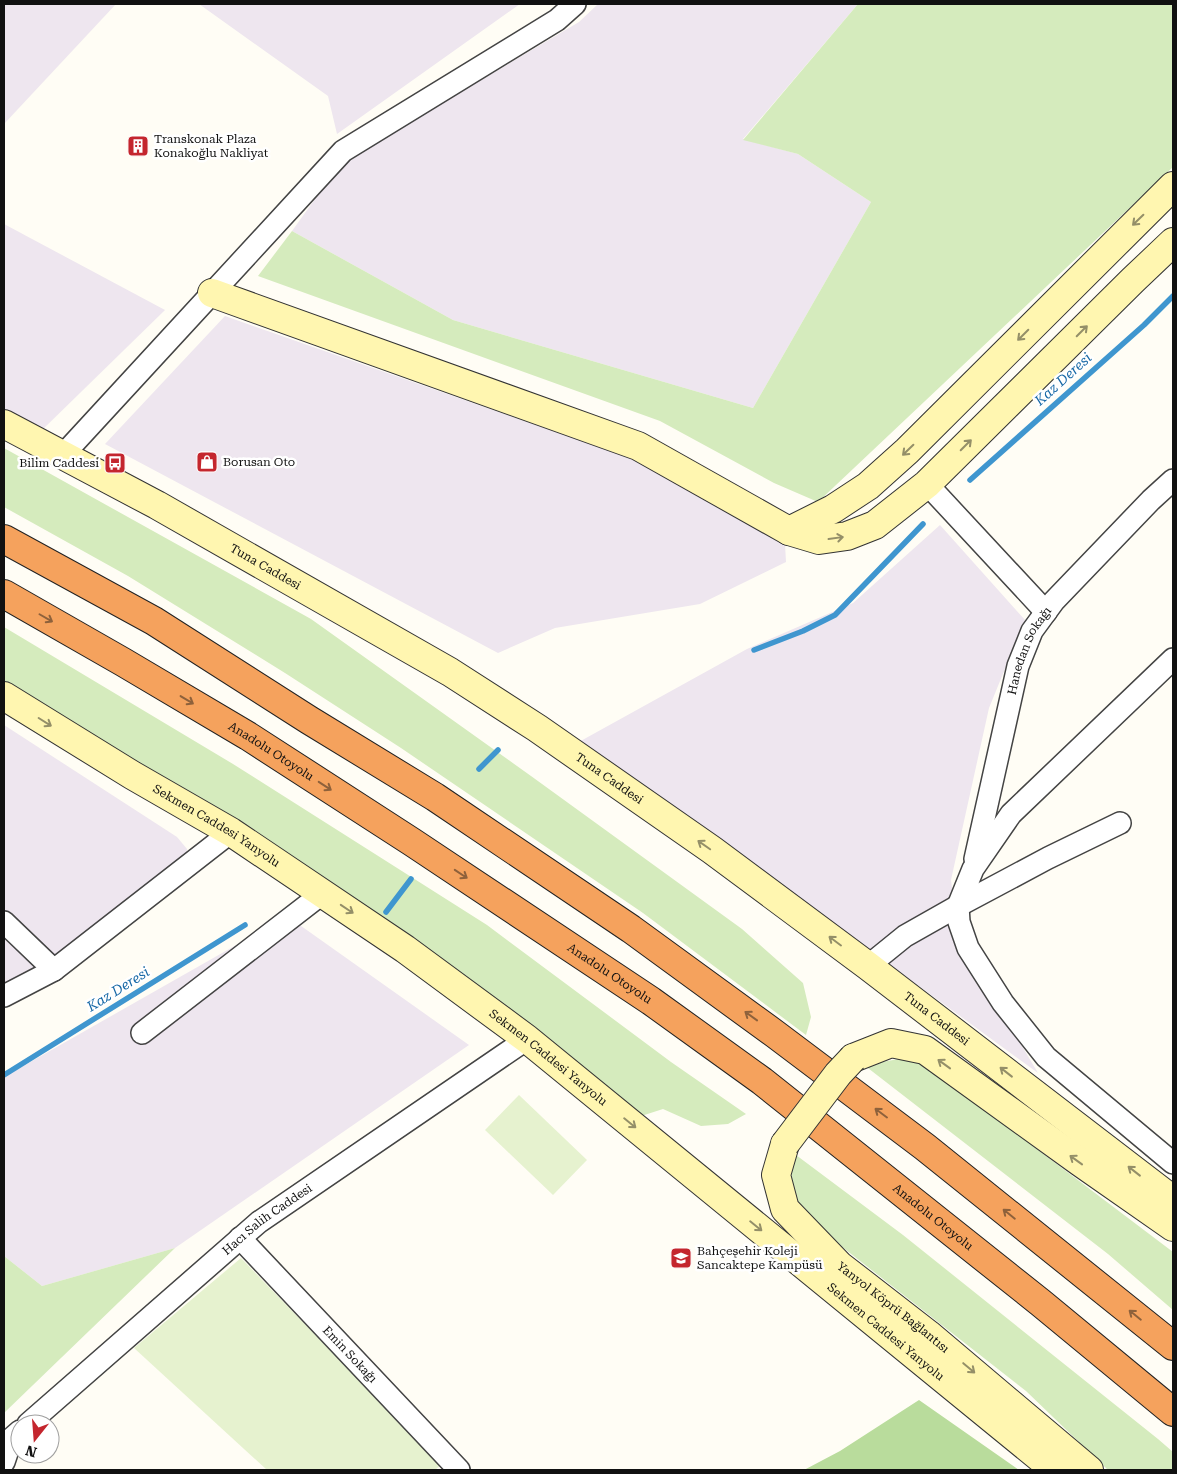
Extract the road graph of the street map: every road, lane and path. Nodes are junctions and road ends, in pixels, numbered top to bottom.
1 (575, 4) edge
2 (1173, 186) edge
3 (1173, 242) edge
4 (212, 293) junction
5 (4, 424) edge
6 (63, 455) junction
7 (1173, 480) edge
8 (927, 484) junction
9 (789, 531) junction
10 (4, 539) edge
11 (4, 594) edge
12 (1046, 612) junction
13 (1173, 659) edge
14 (4, 696) edge
15 (1120, 823) dead end
16 (231, 832) junction
17 (973, 869) junction
18 (323, 893) junction
19 (958, 906) junction
20 (4, 922) edge
21 (868, 966) junction
22 (54, 970) junction
23 (4, 996) edge
24 (142, 1033) dead end
25 (527, 1039) junction
26 (1173, 1164) edge
27 (1173, 1200) edge
28 (1173, 1227) edge
29 (240, 1238) junction
30 (1173, 1346) edge
31 (1173, 1412) edge
32 (39, 1414) edge
33 (10, 1441) edge
34 (4, 1462) edge
35 (459, 1470) edge
36 (1055, 1470) edge
37 (1089, 1470) edge

1 - 4 street
2 -> 9 main road
8 -> 3 main road
4 - 6 street
4 - 9 main road
5 - 6 main road, Tuna Caddesi
21 -> 6 main road, Tuna Caddesi
7 - 12 street, Hanedan Sokağı
9 -> 8 main road
8 - 12 street
30 -> 10 highway
11 -> 31 highway, Anadolu Otoyolu
12 - 17 street, Hanedan Sokağı
13 - 17 street
14 -> 16 main road, Sekmen Caddesi Yanyolu
15 - 19 street
16 - 18 main road, Sekmen Caddesi Yanyolu
16 - 22 street
17 - 19 street
18 - 24 street
18 -> 25 main road, Sekmen Caddesi Yanyolu
19 - 21 street
19 - 26 street
20 - 22 street
27 -> 21 main road, Tuna Caddesi
22 - 23 street
25 - 29 street, Hacı Salih Caddesi
25 -> 36 main road, Sekmen Caddesi Yanyolu
28 -> 37 main road, Yanyol Köprü Bağlantısı, bridge
29 - 32 street, Hacı Salih Caddesi
29 - 35 street, Emin Sokağı
33 - 34 street

